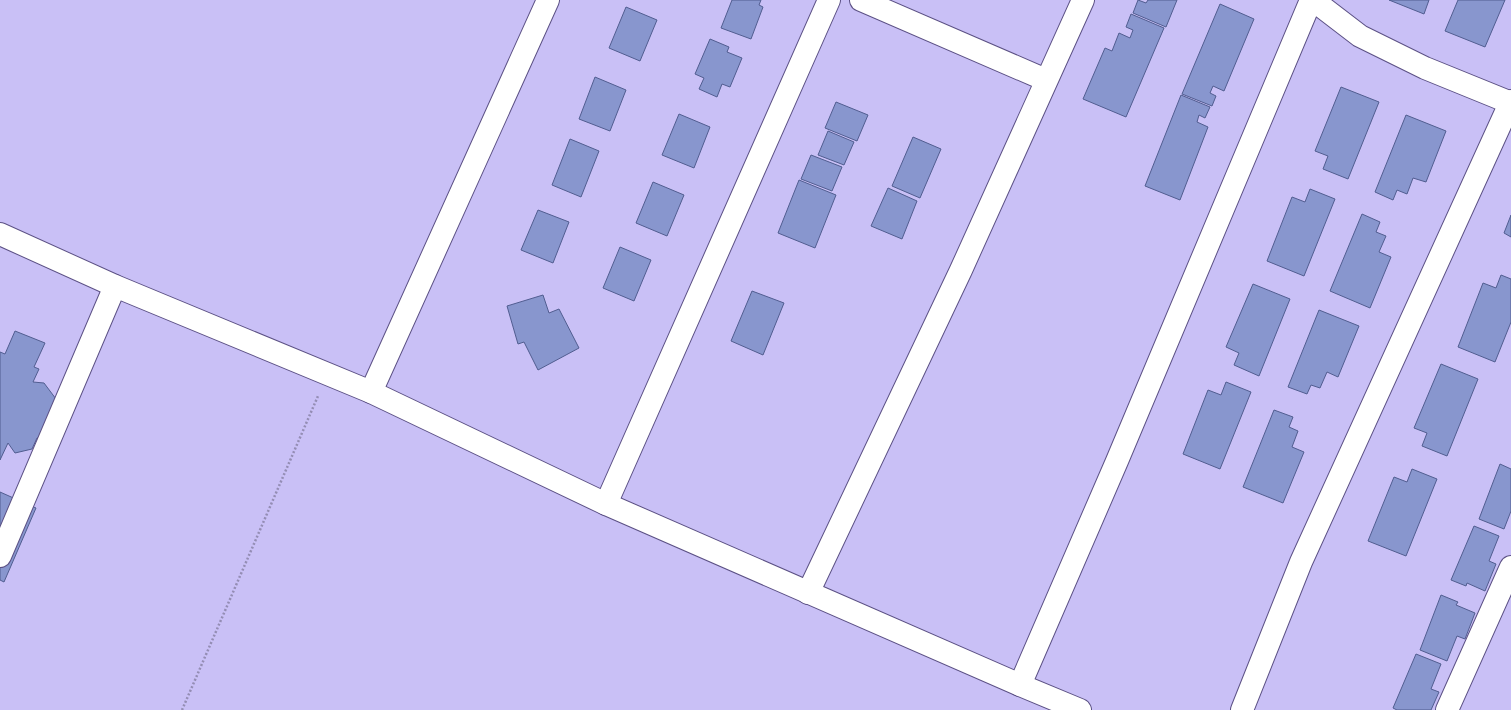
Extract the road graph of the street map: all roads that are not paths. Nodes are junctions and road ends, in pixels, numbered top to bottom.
1 (548, 0) edge
2 (829, 0) edge
3 (861, 0) edge
4 (1083, 0) edge
5 (1312, 0) edge
6 (1046, 80) junction
7 (1511, 102) edge
8 (0, 234) edge
9 (115, 286) junction
10 (371, 392) junction
11 (606, 504) junction
12 (0, 556) edge
13 (1511, 567) edge
14 (808, 593) junction
15 (1020, 685) junction
16 (1080, 710) edge
17 (1242, 710) edge
18 (1447, 710) edge

1 - 10 street
2 - 11 street
3 - 6 street
4 - 6 street
5 - 7 street
5 - 15 street
6 - 14 street
7 - 17 street
8 - 9 street
9 - 10 street
9 - 12 street
10 - 11 street
11 - 14 street
13 - 18 street
14 - 15 street
15 - 16 street

